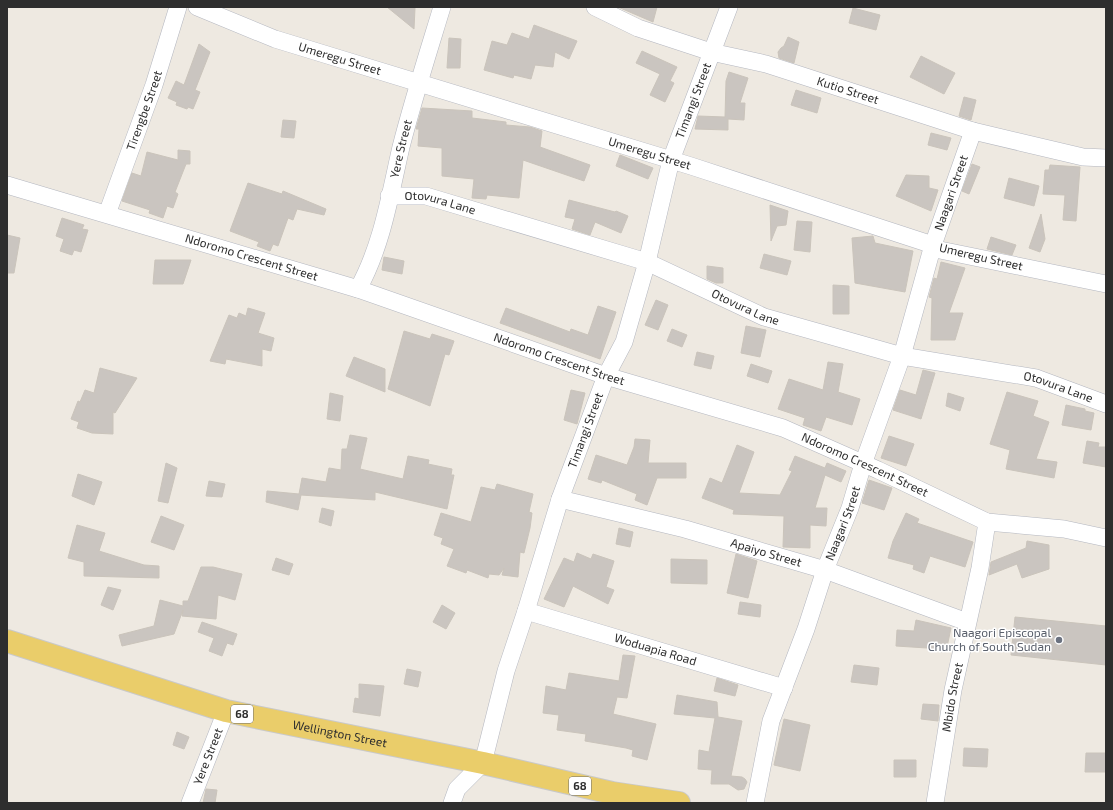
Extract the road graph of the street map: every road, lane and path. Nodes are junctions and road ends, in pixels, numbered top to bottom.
1 (178, 7) edge
2 (197, 7) edge
3 (442, 7) edge
4 (595, 7) edge
5 (729, 7) edge
6 (711, 52) junction
7 (419, 84) junction
8 (973, 131) junction
9 (1106, 158) edge
10 (672, 160) junction
11 (7, 185) edge
12 (389, 196) junction
13 (107, 214) junction
14 (933, 245) junction
15 (647, 262) junction
16 (1106, 284) edge
17 (358, 289) junction
18 (902, 356) junction
19 (606, 376) junction
20 (1106, 404) edge
21 (863, 464) junction
22 (560, 499) junction
23 (987, 522) junction
24 (1106, 538) edge
25 (825, 570) junction
26 (526, 611) junction
27 (967, 622) junction
28 (7, 642) edge
29 (784, 688) junction
30 (226, 711) junction
31 (483, 763) junction
32 (190, 803) edge
33 (452, 803) edge
34 (679, 803) edge
35 (755, 803) edge
36 (935, 803) edge

1 - 13 street, Tirengbe Street
2 - 7 street, Umeregu Street
3 - 7 street, Yere Street
4 - 6 street, Kutio Street
5 - 6 street, Timangi Street
6 - 8 street, Kutio Street
6 - 10 street, Timangi Street
7 - 10 street, Umeregu Street
7 - 12 street, Yere Street
8 - 9 street, Kutio Street
8 - 14 street, Naagari Street
10 - 14 street, Umeregu Street
10 - 15 street, Timangi Street
11 - 13 street, Ndoromo Crescent Street
12 - 15 street, Otovura Lane
12 - 17 street, Yere Street
13 - 17 street, Ndoromo Crescent Street
14 - 16 street, Umeregu Street
14 - 18 street, Naagari Street
15 - 18 street, Otovura Lane
15 - 19 street, Timangi Street
17 - 19 street, Ndoromo Crescent Street
18 - 20 street, Otovura Lane
18 - 21 street, Naagari Street
19 - 21 street, Ndoromo Crescent Street
19 - 22 street, Timangi Street
21 - 23 street, Ndoromo Crescent Street
21 - 25 street, Naagari Street
22 - 25 street, Apaiyo Street
22 - 26 street, Timangi Street
23 - 24 street, Ndoromo Crescent Street
23 - 27 street, Mbido Street
25 - 27 street, Apaiyo Street
25 - 29 street, Naagari Street
26 - 29 street, Woduapia Road
26 - 31 street, Timangi Street
27 - 36 street, Mbido Street
28 - 30 main road, Wellington Street / 68
29 - 35 street, Naagari Street
30 - 31 main road, Wellington Street / 68
30 - 32 street, Yere Street
31 - 33 street
31 - 34 main road, Wellington Street / 68

